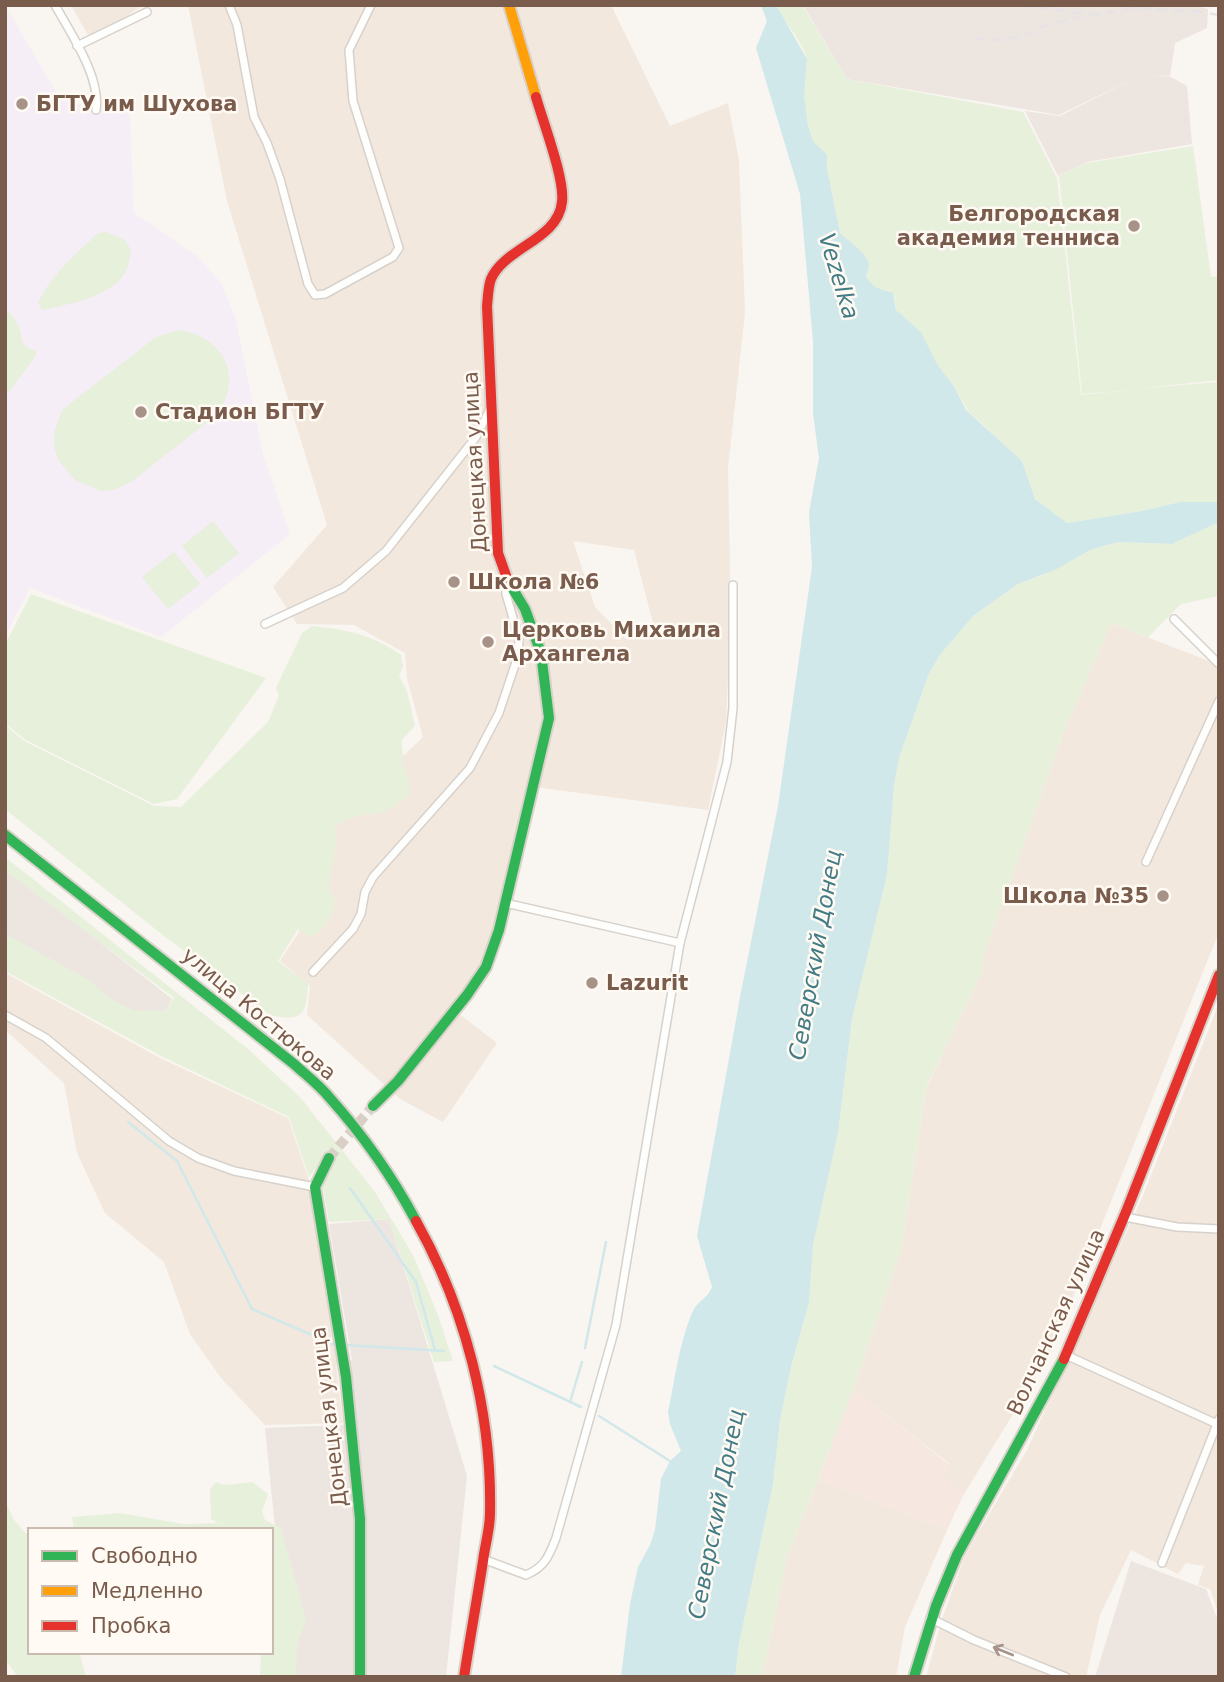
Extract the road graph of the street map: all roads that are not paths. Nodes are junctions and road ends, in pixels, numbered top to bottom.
1 (55, 5) edge
2 (229, 5) edge
3 (371, 5) edge
4 (509, 5) edge
5 (147, 12) dead end
6 (77, 46) junction
7 (96, 110) dead end
8 (490, 410) junction
9 (505, 576) junction
10 (733, 584) dead end
11 (1174, 619) dead end
12 (265, 624) dead end
13 (1219, 664) edge
14 (1219, 701) edge
15 (1216, 713) edge
16 (5, 835) edge
17 (1146, 862) dead end
18 (505, 903) junction
19 (680, 943) junction
20 (313, 972) dead end
21 (1219, 975) edge
22 (5, 1014) edge
23 (373, 1106) tunnel mouth
24 (329, 1158) tunnel mouth
25 (315, 1187) junction
26 (1125, 1217) junction
27 (1219, 1229) edge
28 (1066, 1355) junction
29 (1218, 1422) edge
30 (1216, 1434) edge
31 (483, 1559) junction
32 (1162, 1563) dead end
33 (930, 1618) junction
34 (360, 1677) edge
35 (464, 1677) edge
36 (914, 1677) edge
37 (1066, 1677) edge

1 - 6 street
2 - 3 street
4 - 8 main road, Донецкая улица
5 - 6 street
6 - 7 street
8 - 9 main road, Донецкая улица
8 - 12 street
9 - 18 main road, Донецкая улица
9 - 20 street
10 - 19 street
11 - 13 street
14 - 15 street
15 - 17 street
16 - 31 main road, улица Костюкова
18 - 19 street
18 - 23 main road, Донецкая улица
19 - 31 street
21 - 26 main road, Волчанская улица
22 - 25 street
24 - 25 main road
25 - 34 main road, Донецкая улица
26 - 27 street
26 - 28 main road, Волчанская улица
28 - 29 street
28 - 33 main road, Волчанская улица
29 - 30 street
30 - 32 street
31 - 35 main road, улица Костюкова
33 - 36 main road, Волчанская улица
37 -> 33 street

